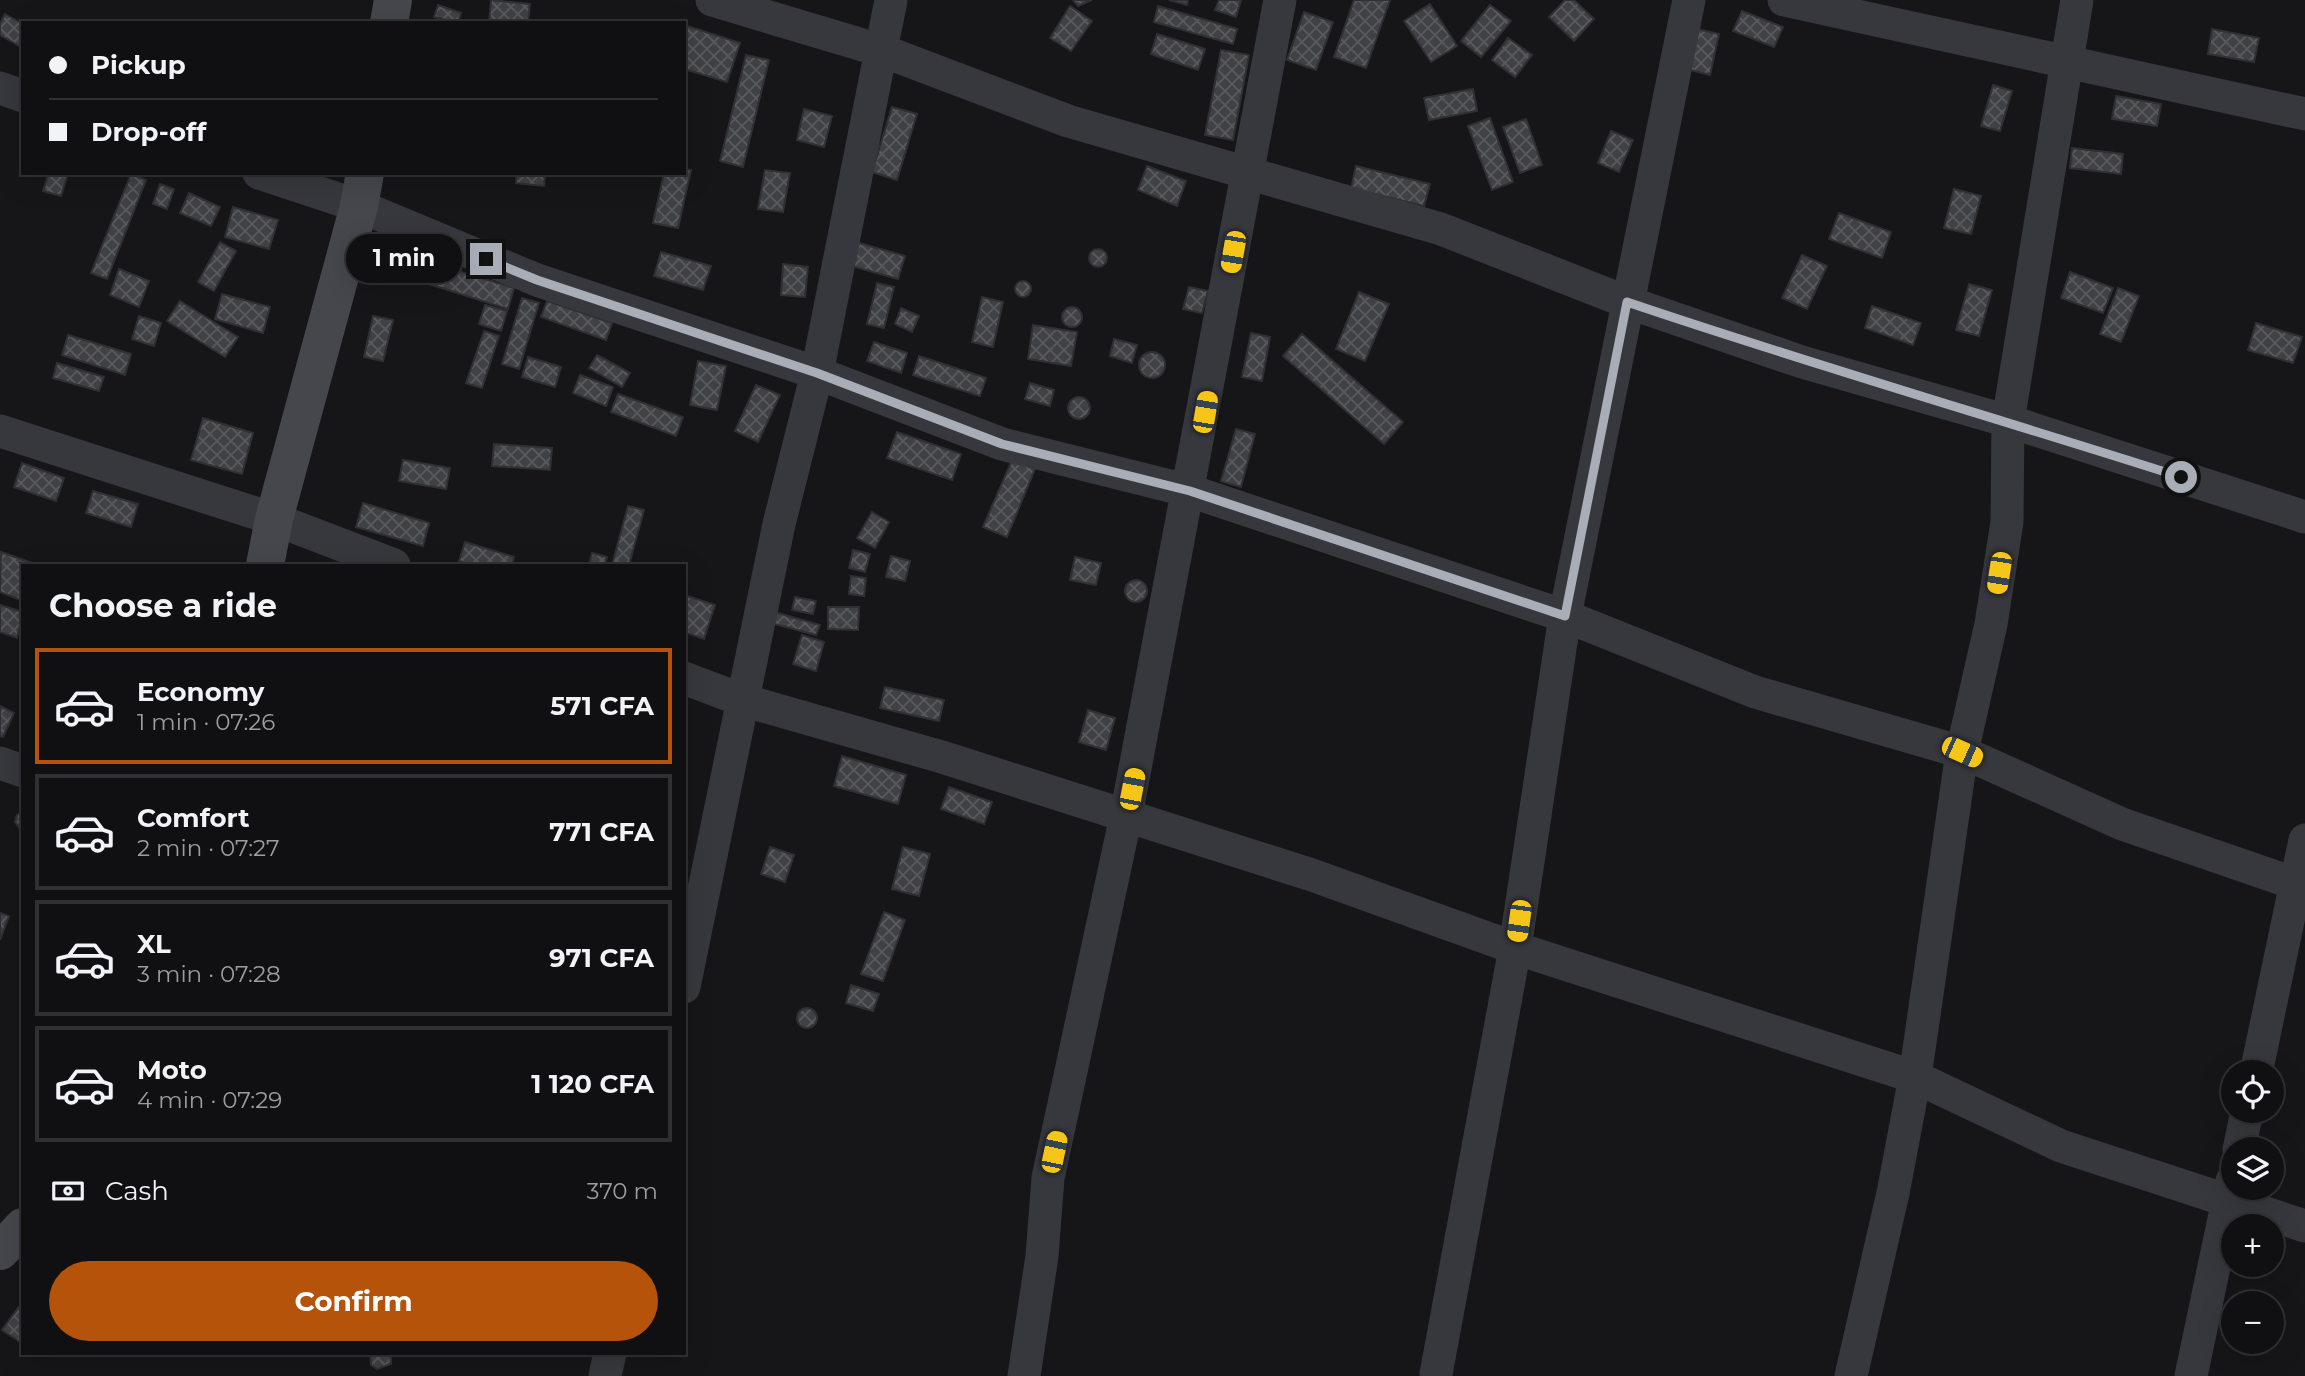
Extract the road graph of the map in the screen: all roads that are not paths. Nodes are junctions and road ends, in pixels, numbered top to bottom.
1 (393, 0) edge
2 (712, 0) edge
3 (891, 0) edge
4 (1280, 0) edge
5 (1689, 0) edge
6 (1784, 0) edge
7 (2077, 0) edge
8 (389, 21) edge
9 (883, 51) junction
10 (2066, 60) junction
11 (0, 88) edge
12 (21, 95) edge
13 (2305, 114) edge
14 (1248, 173) junction
15 (271, 175) edge
16 (362, 190) edge
17 (1627, 302) junction
18 (817, 373) junction
19 (2008, 421) junction
20 (0, 431) edge
21 (1190, 491) junction
22 (2305, 517) edge
23 (274, 519) junction
24 (265, 564) edge
25 (391, 564) edge
26 (1565, 616) junction
27 (686, 679) edge
28 (742, 700) junction
29 (1962, 752) junction
30 (0, 764) edge
31 (21, 770) edge
32 (1126, 816) junction
33 (2305, 840) edge
34 (2300, 886) edge
35 (1515, 948) junction
36 (686, 977) edge
37 (2259, 1060) edge
38 (1915, 1077) junction
39 (2221, 1187) edge
40 (2229, 1200) edge
41 (2252, 1200) edge
42 (2305, 1226) edge
43 (21, 1229) edge
44 (0, 1251) edge
45 (610, 1355) edge
46 (1436, 1374) dead end
47 (605, 1376) edge
48 (1024, 1376) edge
49 (1851, 1376) edge
50 (2191, 1376) edge

1 - 8 street
2 - 9 street
3 - 9 street
4 - 14 street
5 - 17 street
6 - 10 street
7 - 10 street
9 - 14 street
9 - 18 street
10 - 13 street
10 - 19 street
11 - 12 street
14 - 17 street
14 - 21 street
15 - 16 street
16 - 18 street
16 - 23 street
17 - 19 street
17 - 26 street
18 - 21 street
18 - 28 street
19 - 22 street
19 - 29 street
20 - 23 street
21 - 26 street
21 - 32 street
23 - 24 street
23 - 25 street
26 - 29 street
26 - 35 street
27 - 28 street
28 - 32 street
28 - 36 street
29 - 34 street
29 - 38 street
30 - 31 street
32 - 35 street
32 - 48 street
33 - 34 street
34 - 37 street
35 - 38 street
35 - 46 street
38 - 39 street
38 - 49 street
40 - 50 street
41 - 42 street
43 - 44 street
45 - 47 street

